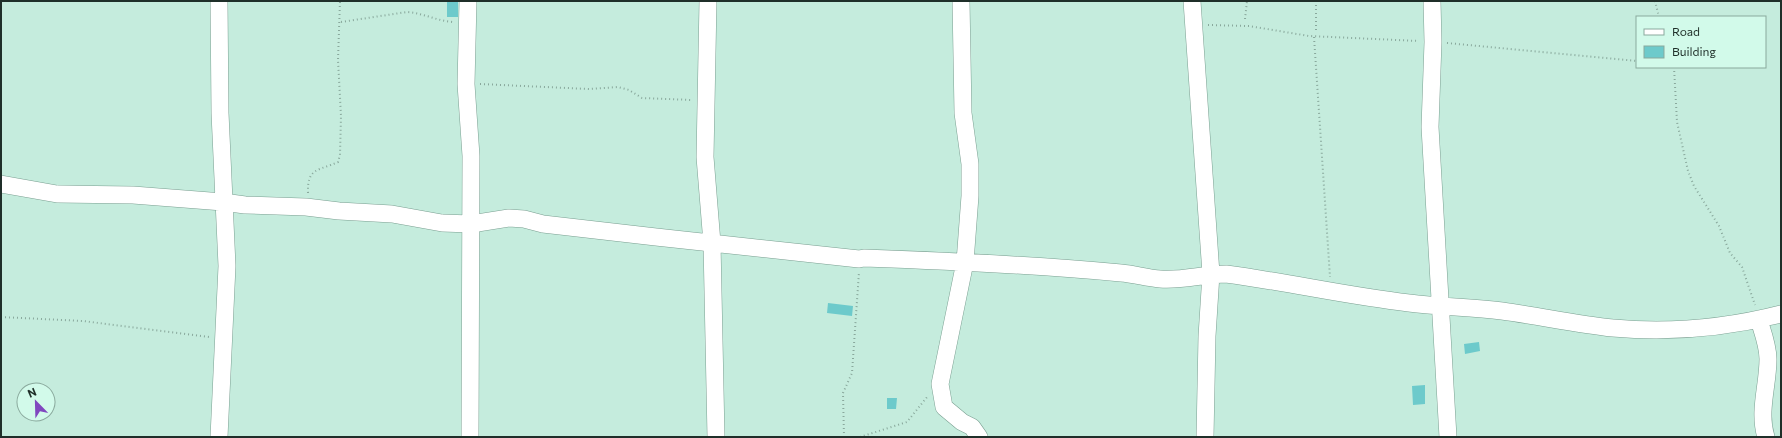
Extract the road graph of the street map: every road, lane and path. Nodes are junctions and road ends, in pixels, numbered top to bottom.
1 (219, 1) edge
2 (340, 1) edge
3 (468, 1) edge
4 (708, 1) edge
5 (961, 1) edge
6 (1067, 1) edge
7 (1078, 1) edge
8 (1192, 1) edge
9 (1247, 1) edge
10 (1316, 1) edge
11 (1432, 1) edge
12 (1656, 1) edge
13 (1659, 16) edge
14 (1245, 19) dead end
15 (341, 22) junction
16 (468, 23) junction
17 (1194, 24) junction
18 (1316, 32) dead end
19 (1314, 37) junction
20 (1434, 42) junction
21 (1636, 61) edge
22 (1674, 68) edge
23 (466, 84) junction
24 (706, 101) junction
25 (1, 184) edge
26 (223, 202) junction
27 (310, 208) junction
28 (471, 224) junction
29 (712, 243) junction
30 (859, 259) junction
31 (965, 262) junction
32 (1211, 274) junction
33 (1331, 291) junction
34 (1441, 307) junction
35 (1781, 314) edge
36 (1, 317) edge
37 (1759, 320) junction
38 (223, 339) junction
39 (941, 374) junction
40 (219, 437) edge
41 (470, 437) edge
42 (716, 437) edge
43 (844, 437) edge
44 (860, 437) edge
45 (979, 437) edge
46 (1205, 437) edge
47 (1448, 437) edge
48 (1766, 437) edge

1 - 26 street
2 - 15 path
3 - 16 street
4 - 24 street
5 - 31 street
6 - 7 path
8 - 17 street
9 - 14 path
10 - 18 path
11 - 20 street
12 - 13 path
15 - 16 path
15 - 27 path
16 - 23 street
17 - 19 path
17 - 32 street
19 - 20 path
19 - 33 path
20 - 21 path
20 - 34 street
22 - 37 path
23 - 24 path
23 - 28 street
24 - 29 street
25 - 26 street
26 - 27 street
26 - 38 street
27 - 28 street
28 - 29 street
28 - 41 street
29 - 30 street
29 - 42 street
30 - 31 street
30 - 43 path
31 - 32 street
31 - 39 street
32 - 33 street
32 - 46 street
33 - 34 street
34 - 37 street
34 - 47 street
35 - 37 street
36 - 38 path
37 - 48 street
38 - 40 street
39 - 44 path
39 - 45 street

